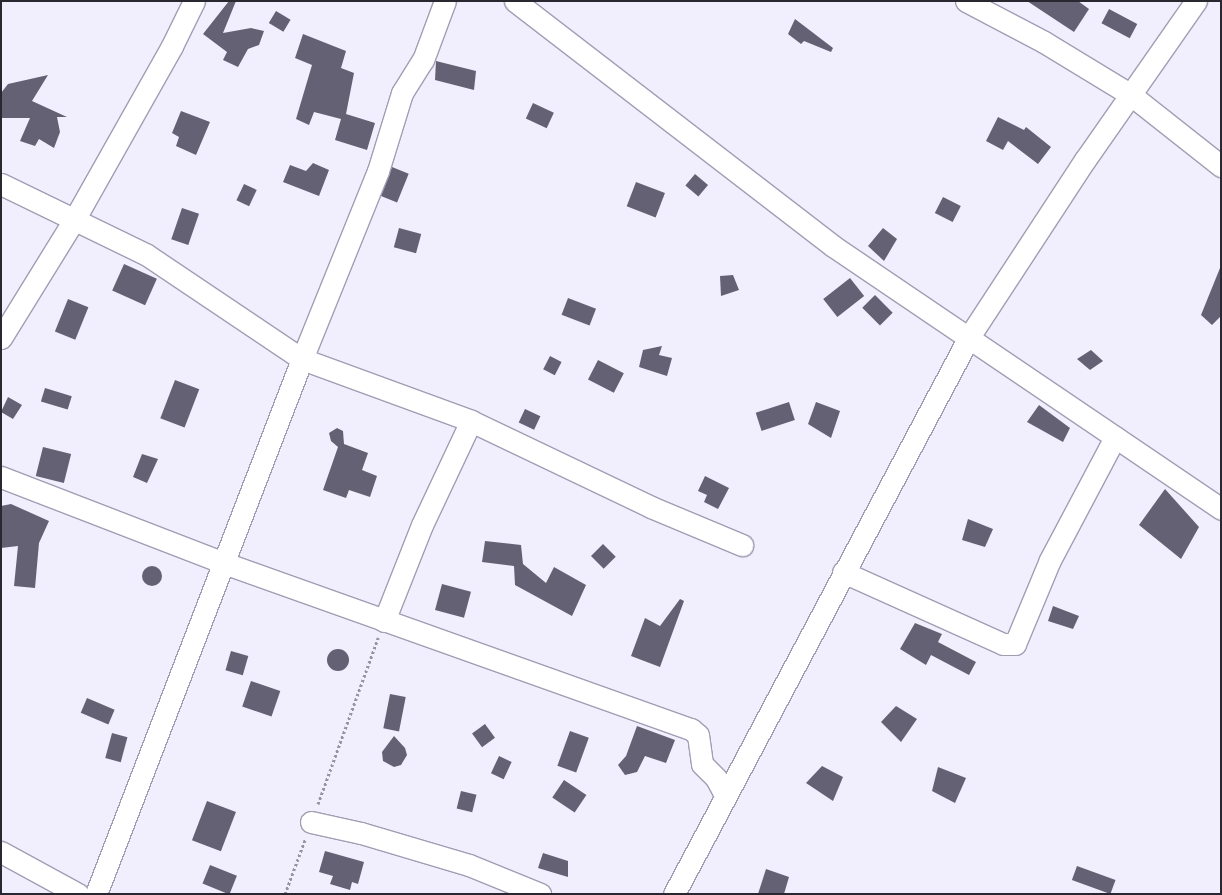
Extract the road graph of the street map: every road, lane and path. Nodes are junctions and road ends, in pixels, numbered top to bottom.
1 (194, 1) edge
2 (445, 1) edge
3 (515, 1) edge
4 (966, 1) edge
5 (1196, 1) edge
6 (1131, 95) junction
7 (1221, 166) edge
8 (1, 184) edge
9 (74, 220) junction
10 (969, 337) junction
11 (1, 338) edge
12 (302, 359) junction
13 (471, 421) junction
14 (1115, 437) junction
15 (1, 478) edge
16 (1221, 509) edge
17 (742, 545) dead end
18 (224, 563) junction
19 (843, 572) junction
20 (384, 621) junction
21 (725, 796) junction
22 (311, 822) junction
23 (1, 852) edge
24 (78, 894) edge
25 (96, 894) edge
26 (284, 894) edge
27 (540, 894) edge
28 (674, 894) edge

1 - 9 street
2 - 12 street
3 - 10 street
4 - 6 street
5 - 6 street
6 - 7 street
6 - 10 street
8 - 9 street
9 - 11 street
9 - 12 street
10 - 14 street
10 - 19 street
12 - 13 street
12 - 18 street
13 - 17 street
13 - 20 street
14 - 16 street
14 - 19 street
15 - 18 street
18 - 20 street
18 - 25 street
19 - 21 street
20 - 21 street
20 - 22 path
21 - 28 street
22 - 26 path
22 - 27 street
23 - 24 street

